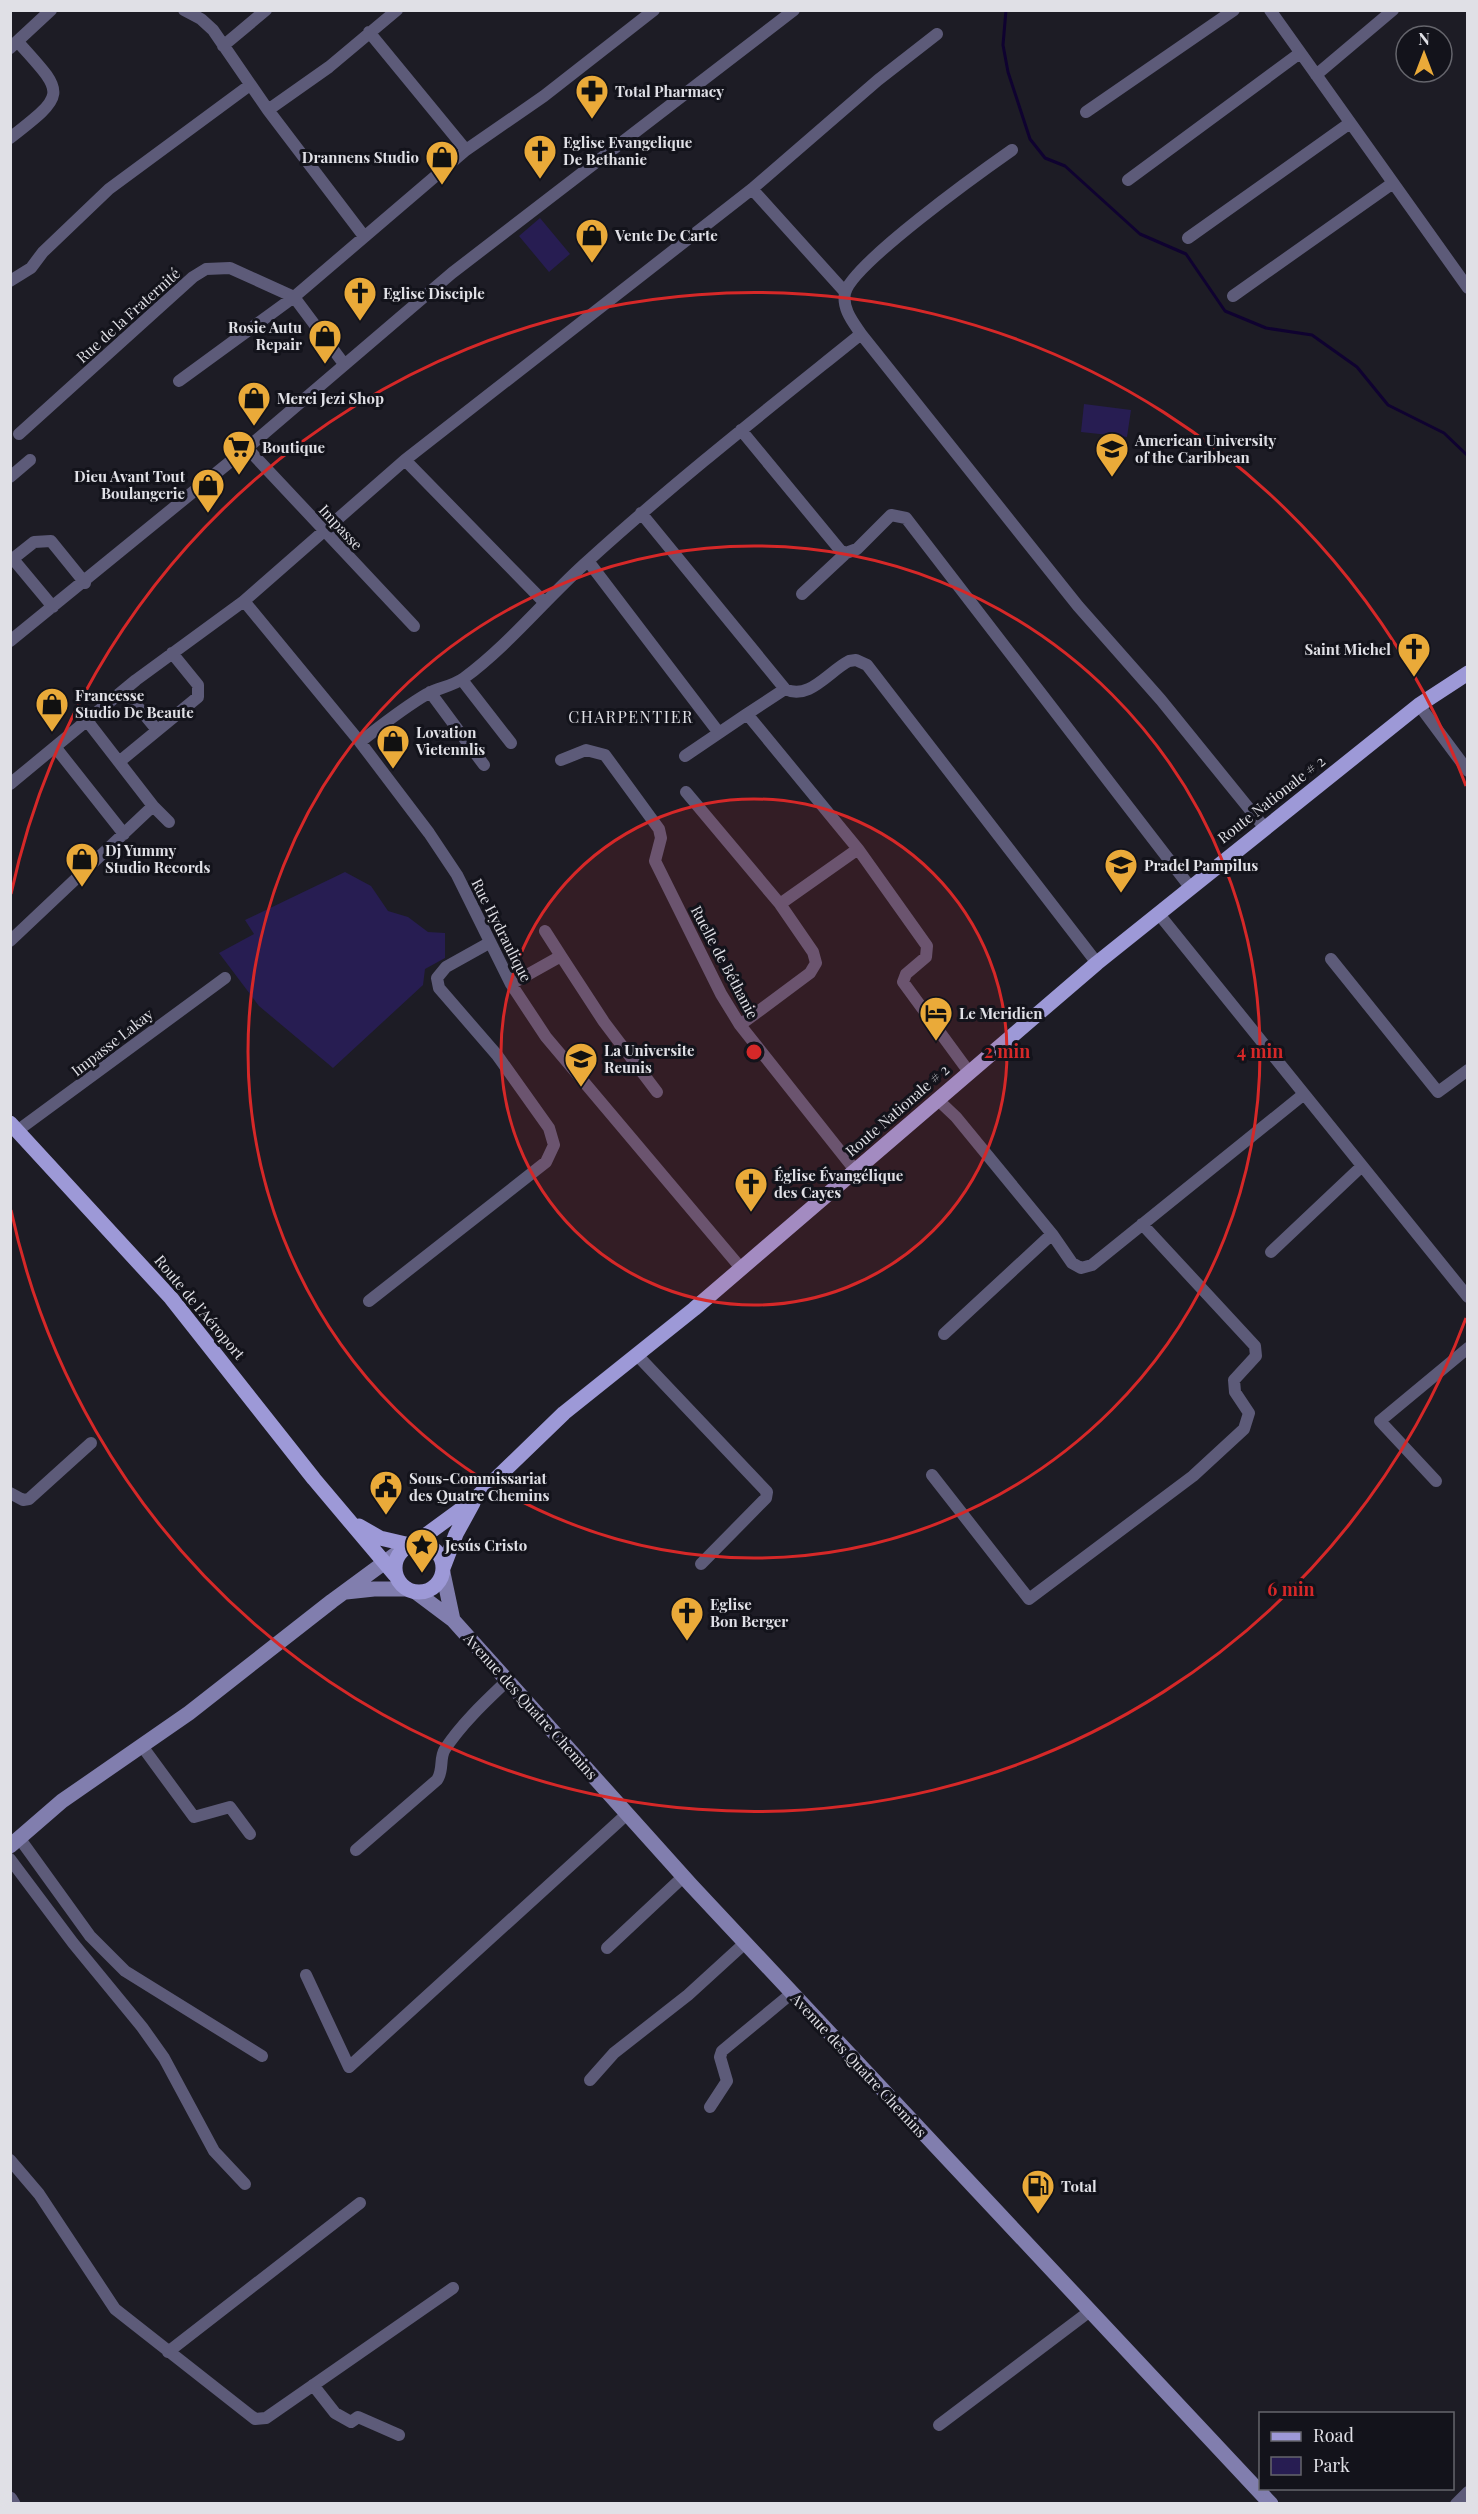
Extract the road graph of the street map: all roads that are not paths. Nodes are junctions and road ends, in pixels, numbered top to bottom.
1 (51, 10) edge
2 (184, 10) edge
3 (397, 10) edge
4 (654, 10) edge
5 (794, 10) edge
6 (1234, 10) edge
7 (1270, 10) edge
8 (1393, 10) edge
9 (260, 12) edge
10 (369, 32) junction
11 (937, 34) dead end
12 (14, 45) edge
13 (223, 46) junction
14 (1300, 53) junction
15 (1316, 75) junction
16 (250, 85) junction
17 (268, 111) junction
18 (1086, 112) dead end
19 (1350, 123) junction
20 (10, 138) edge
21 (466, 150) junction
22 (1012, 150) dead end
23 (1128, 180) dead end
24 (1393, 183) junction
25 (752, 189) junction
26 (363, 235) junction
27 (1188, 238) dead end
28 (10, 281) edge
29 (1467, 288) edge
30 (846, 292) junction
31 (1233, 296) dead end
32 (294, 297) junction
33 (861, 334) junction
34 (344, 364) junction
35 (179, 381) dead end
36 (741, 430) junction
37 (19, 434) dead end
38 (247, 448) junction
39 (30, 460) dead end
40 (405, 460) junction
41 (10, 477) edge
42 (641, 513) junction
43 (324, 532) junction
44 (846, 553) junction
45 (12, 560) edge
46 (588, 561) junction
47 (85, 583) junction
48 (802, 594) dead end
49 (244, 601) junction
50 (545, 603) junction
51 (53, 607) junction
52 (414, 626) dead end
53 (10, 641) edge
54 (172, 653) junction
55 (1467, 673) edge
56 (462, 680) junction
57 (785, 689) junction
58 (124, 690) junction
59 (430, 692) junction
60 (1419, 705) junction
61 (747, 714) junction
62 (88, 722) junction
63 (157, 730) junction
64 (719, 733) junction
65 (360, 742) junction
66 (511, 742) dead end
67 (56, 748) junction
68 (685, 756) dead end
69 (561, 760) dead end
70 (119, 762) junction
71 (484, 765) dead end
72 (1467, 771) edge
73 (10, 784) edge
74 (686, 792) dead end
75 (153, 806) junction
76 (169, 822) dead end
77 (1264, 827) junction
78 (124, 834) junction
79 (858, 849) junction
80 (1190, 887) junction
81 (780, 903) junction
82 (1158, 913) junction
83 (545, 931) dead end
84 (10, 941) edge
85 (489, 943) junction
86 (561, 956) junction
87 (1331, 959) dead end
88 (1097, 963) junction
89 (225, 978) dead end
90 (511, 984) junction
91 (740, 1025) junction
92 (1467, 1070) edge
93 (969, 1072) junction
94 (657, 1092) dead end
95 (1304, 1094) junction
96 (937, 1099) junction
97 (14, 1127) edge
98 (1362, 1166) junction
99 (855, 1170) junction
100 (1142, 1224) junction
101 (1052, 1234) junction
102 (1271, 1252) dead end
103 (740, 1267) junction
104 (1467, 1297) edge
105 (369, 1301) dead end
106 (944, 1334) dead end
107 (1467, 1348) edge
108 (637, 1355) junction
109 (92, 1443) dead end
110 (932, 1475) dead end
111 (1436, 1481) dead end
112 (10, 1493) edge
113 (475, 1499) junction
114 (351, 1522) junction
115 (410, 1546) junction
116 (384, 1562) junction
117 (701, 1564) dead end
118 (443, 1571) junction
119 (396, 1575) junction
120 (412, 1591) junction
121 (343, 1593) junction
122 (453, 1620) junction
123 (508, 1680) junction
124 (142, 1746) junction
125 (627, 1814) junction
126 (250, 1833) dead end
127 (15, 1842) edge
128 (356, 1850) dead end
129 (10, 1859) edge
130 (683, 1877) junction
131 (745, 1943) junction
132 (608, 1948) dead end
133 (306, 1974) dead end
134 (792, 1993) junction
135 (262, 2056) dead end
136 (590, 2080) dead end
137 (710, 2107) dead end
138 (10, 2160) edge
139 (245, 2184) dead end
140 (360, 2204) dead end
141 (453, 2288) dead end
142 (1090, 2311) junction
143 (168, 2352) junction
144 (313, 2385) junction
145 (939, 2425) dead end
146 (399, 2435) dead end
147 (1467, 2492) edge
148 (10, 2499) edge
149 (13, 2504) edge
150 (1271, 2504) edge
151 (1456, 2504) edge

1 - 12 street
2 - 13 street
3 - 10 street
4 - 21 street
5 - 34 street
6 - 18 street
7 - 14 street
8 - 15 street
9 - 13 street
10 - 17 street
10 - 21 street
11 - 25 street
12 - 20 street
13 - 16 street
14 - 15 street
14 - 23 street
15 - 19 street
16 - 17 street
16 - 28 street
17 - 26 street
19 - 24 street
19 - 27 street
21 - 26 street
22 - 30 street
24 - 29 street
24 - 31 street
25 - 30 street
25 - 40 street
26 - 32 street
30 - 33 street
32 - 34 street, Rue de la Fraternité
32 - 35 street
32 - 37 street, Rue de la Fraternité
33 - 36 street
33 - 77 street
34 - 38 street
36 - 42 street
36 - 44 street
38 - 43 street, Impasse
38 - 47 street
39 - 41 street
40 - 43 street
40 - 50 street
42 - 46 street
42 - 57 street
43 - 49 street
43 - 52 street, Impasse
44 - 48 street
44 - 80 street
45 - 47 street
45 - 51 street
46 - 50 street
46 - 64 street
47 - 51 street
49 - 54 street
49 - 65 street, Rue Hydraulique
50 - 56 street
51 - 53 street
54 - 58 street
54 - 63 street
55 - 60 main road, Route Nationale # 2
56 - 59 street
56 - 66 street
57 - 61 street
57 - 88 street
58 - 62 street
58 - 63 street
59 - 65 street
59 - 71 street
60 - 72 street
60 - 77 main road, Route Nationale # 2
61 - 64 street
61 - 79 street
62 - 67 street
62 - 70 street
63 - 70 street
64 - 68 street
65 - 85 street, Rue Hydraulique
67 - 73 street
67 - 78 street
69 - 91 street, Ruelle de Béthanie
70 - 75 street
74 - 81 street
75 - 76 street
75 - 78 street
77 - 80 main road, Route Nationale # 2
78 - 84 street
79 - 81 street
79 - 93 street
80 - 82 main road, Route Nationale # 2
81 - 91 street
82 - 88 main road, Route Nationale # 2
82 - 95 street
83 - 86 street
85 - 90 street, Rue Hydraulique
85 - 105 street
86 - 90 street
86 - 94 street
87 - 92 street
88 - 93 main road, Route Nationale # 2
89 - 97 street, Impasse Lakay
90 - 103 street, Rue Hydraulique
91 - 99 street, Ruelle de Béthanie
93 - 96 main road, Route Nationale # 2
95 - 98 street
95 - 100 street
96 - 99 main road, Route Nationale # 2
96 - 101 street
97 - 114 main road, Route de l’Aéroport
98 - 102 street
98 - 104 street
99 - 103 main road, Route Nationale # 2
100 - 101 street
100 - 110 street
101 - 106 street
103 - 108 main road, Route Nationale # 2
107 - 111 street
108 - 113 main road, Route Nationale # 2
108 - 117 street
109 - 112 street
113 - 115 main road, Route Nationale # 2
113 - 118 main road, Route Nationale # 2
114 - 115 main road, Route de l’Aéroport
114 - 116 main road, Route de l’Aéroport
115 - 116 main road
115 - 118 main road
115 - 119 main road
116 - 119 main road, Route de l’Aéroport
116 - 121 main road
118 - 120 main road
118 - 122 main road, Avenue des Quatre Chemins
119 - 120 main road
120 - 121 main road
120 - 122 main road, Avenue des Quatre Chemins
121 - 124 main road
122 - 123 main road, Avenue des Quatre Chemins
123 - 125 main road, Avenue des Quatre Chemins
123 - 128 street
124 - 126 street
124 - 127 main road
125 - 130 main road, Avenue des Quatre Chemins
125 - 133 street
127 - 135 street
129 - 139 street
130 - 131 main road, Avenue des Quatre Chemins
130 - 132 street
131 - 134 main road, Avenue des Quatre Chemins
131 - 136 street
134 - 137 street
134 - 142 main road, Avenue des Quatre Chemins
138 - 143 street
140 - 143 street
141 - 144 street
142 - 145 street
142 - 150 main road, Avenue des Quatre Chemins
143 - 144 street
144 - 146 street
147 - 151 street
148 - 149 street

